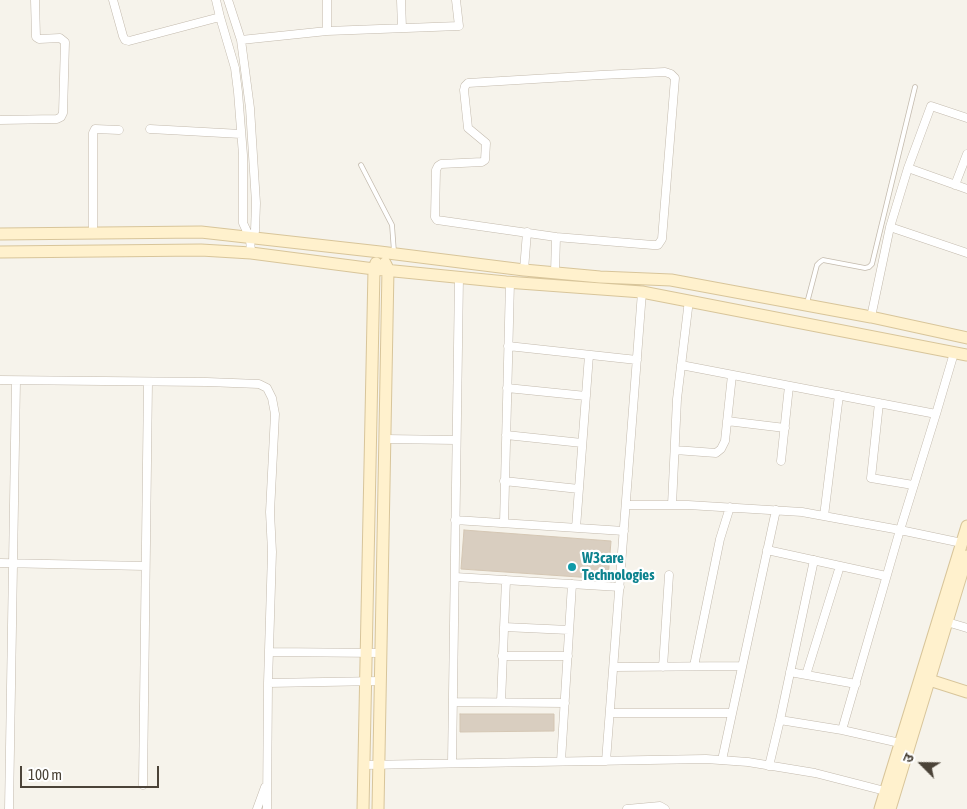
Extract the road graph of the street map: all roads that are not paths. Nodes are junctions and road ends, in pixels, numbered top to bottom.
1 (35, 0) edge
2 (113, 0) edge
3 (216, 0) edge
4 (228, 0) edge
5 (327, 0) edge
6 (401, 0) edge
7 (456, 0) edge
8 (220, 18) junction
9 (402, 28) junction
10 (327, 31) junction
11 (241, 40) junction
12 (915, 87) dead end
13 (967, 118) edge
14 (0, 120) edge
15 (119, 130) dead end
16 (150, 130) dead end
17 (241, 134) junction
18 (967, 154) edge
19 (361, 164) dead end
20 (908, 168) junction
21 (955, 185) junction
22 (967, 189) edge
23 (890, 227) junction
24 (527, 232) junction
25 (93, 233) junction
26 (0, 234) edge
27 (556, 236) junction
28 (250, 238) junction
29 (0, 252) edge
30 (380, 252) junction
31 (251, 253) junction
32 (967, 253) edge
33 (394, 254) junction
34 (374, 268) junction
35 (388, 269) junction
36 (524, 270) junction
37 (555, 273) junction
38 (459, 277) junction
39 (510, 282) junction
40 (642, 292) junction
41 (689, 300) junction
42 (806, 305) junction
43 (871, 317) junction
44 (967, 338) edge
45 (508, 346) junction
46 (954, 353) junction
47 (589, 355) junction
48 (967, 355) edge
49 (637, 360) junction
50 (682, 365) junction
51 (732, 375) junction
52 (0, 380) edge
53 (16, 381) junction
54 (148, 382) junction
55 (789, 386) junction
56 (507, 388) junction
57 (839, 395) junction
58 (586, 396) junction
59 (879, 403) junction
60 (936, 414) junction
61 (728, 420) junction
62 (785, 428) junction
63 (506, 435) junction
64 (385, 439) junction
65 (456, 440) junction
66 (582, 444) junction
67 (675, 450) junction
68 (781, 461) dead end
69 (504, 481) junction
70 (913, 485) junction
71 (579, 489) junction
72 (626, 504) junction
73 (672, 505) junction
74 (730, 507) junction
75 (776, 510) junction
76 (824, 516) junction
77 (455, 520) junction
78 (504, 523) junction
79 (967, 526) edge
80 (576, 528) junction
81 (900, 530) junction
82 (624, 532) junction
83 (962, 543) junction
84 (767, 550) junction
85 (967, 556) edge
86 (814, 560) junction
87 (0, 563) edge
88 (13, 564) junction
89 (145, 566) junction
90 (840, 566) junction
91 (669, 575) dead end
92 (886, 576) junction
93 (454, 577) junction
94 (506, 580) junction
95 (572, 584) junction
96 (620, 587) junction
97 (947, 622) junction
98 (504, 627) junction
99 (967, 628) edge
100 (569, 630) junction
101 (269, 652) junction
102 (367, 653) junction
103 (381, 653) junction
104 (502, 656) junction
105 (568, 656) junction
106 (663, 666) junction
107 (694, 666) junction
108 (742, 666) junction
109 (614, 667) junction
110 (790, 672) junction
111 (806, 675) junction
112 (925, 679) junction
113 (366, 682) junction
114 (380, 682) junction
115 (268, 683) junction
116 (856, 684) junction
117 (967, 692) edge
118 (453, 702) junction
119 (500, 702) junction
120 (565, 703) junction
121 (610, 713) junction
122 (732, 713) junction
123 (780, 720) junction
124 (842, 730) junction
125 (900, 743) junction
126 (722, 760) junction
127 (561, 761) junction
128 (606, 761) junction
129 (452, 763) junction
130 (364, 764) junction
131 (379, 764) junction
132 (769, 766) junction
133 (267, 781) junction
134 (142, 785) dead end
135 (886, 791) junction
136 (9, 809) edge
137 (257, 809) edge
138 (267, 809) edge
139 (363, 809) edge
140 (378, 809) edge
141 (627, 809) edge
142 (665, 809) edge
143 (880, 809) edge
144 (890, 809) edge

1 - 14 street
2 - 8 street
3 - 8 street
4 - 11 street
5 - 10 street
6 - 9 street
7 - 9 street
8 - 17 street
9 - 10 street
10 - 11 street
11 - 28 street
12 - 42 lane
13 - 20 street
15 - 25 street
16 - 17 street
17 - 28 street
18 - 21 street
19 - 33 lane
20 - 21 street
20 - 23 street
21 - 22 street
23 - 32 street
23 - 43 street
24 - 27 street
24 - 27 street
24 - 36 street
25 - 26 street
25 - 28 street
27 - 37 street
28 - 30 street
28 - 31 street
29 - 31 street
30 - 33 street
30 - 34 street
30 - 35 street
31 - 34 street
33 - 36 street
34 - 35 street
34 - 102 street
35 - 38 street
35 - 64 street
36 - 37 street
37 - 42 street
38 - 39 street
38 - 65 street
39 - 40 street
39 - 45 street
40 - 41 street
40 - 49 street
41 - 46 street
41 - 50 street
42 - 43 street
43 - 44 street
45 - 47 street
45 - 56 street
46 - 48 street
46 - 60 street
47 - 49 street
47 - 58 street
49 - 72 street
50 - 51 street
50 - 67 street
51 - 55 street
51 - 61 street
52 - 53 street
53 - 54 street
53 - 88 street
54 - 89 street
54 - 101 street
55 - 57 street
55 - 62 street
56 - 58 street
56 - 63 street
57 - 59 street
57 - 76 street
58 - 66 street
59 - 60 street
59 - 70 street
60 - 70 street
61 - 62 street
61 - 67 street
62 - 68 street
63 - 66 street
63 - 69 street
64 - 65 street
64 - 103 street
65 - 77 street
66 - 71 street
67 - 73 street
69 - 71 street
69 - 78 street
70 - 81 street
71 - 80 street
72 - 73 street
72 - 82 street
73 - 74 street
74 - 75 street
74 - 107 street
75 - 76 street
75 - 84 street
76 - 81 street
77 - 78 street
77 - 93 street
78 - 80 street
79 - 83 street
80 - 82 street
81 - 83 street
81 - 92 street
82 - 96 street
83 - 112 street
84 - 86 street
84 - 108 street
85 - 97 street
86 - 90 street
86 - 110 street
87 - 88 street
88 - 89 street
88 - 136 street
89 - 134 street
90 - 92 street
90 - 111 street
91 - 106 street
92 - 116 street
93 - 94 street
93 - 118 street
94 - 95 street
94 - 98 street
95 - 96 street
95 - 100 street
96 - 109 street
97 - 99 street
97 - 112 street
98 - 100 street
98 - 104 street
100 - 105 street
101 - 102 street
101 - 115 street
102 - 103 street
102 - 113 street
103 - 114 street
104 - 105 street
104 - 119 street
105 - 120 street
106 - 107 street
106 - 109 street
107 - 108 street
108 - 122 street
109 - 121 street
110 - 111 street
110 - 123 street
111 - 116 street
112 - 117 street
112 - 125 street
112 - 144 street
113 - 114 street
113 - 115 street
113 - 130 street
114 - 131 street
115 - 133 street
116 - 124 street
118 - 119 street
118 - 129 street
119 - 120 street
120 - 127 street
121 - 122 street
121 - 128 street
122 - 126 street
123 - 124 street
123 - 132 street
124 - 125 street
125 - 135 street
126 - 128 street
126 - 132 street
127 - 128 street
127 - 129 street
129 - 131 street
130 - 131 street
130 - 139 street
131 - 140 street
132 - 135 street
133 - 137 street
133 - 138 street
135 - 143 street
141 - 142 street

